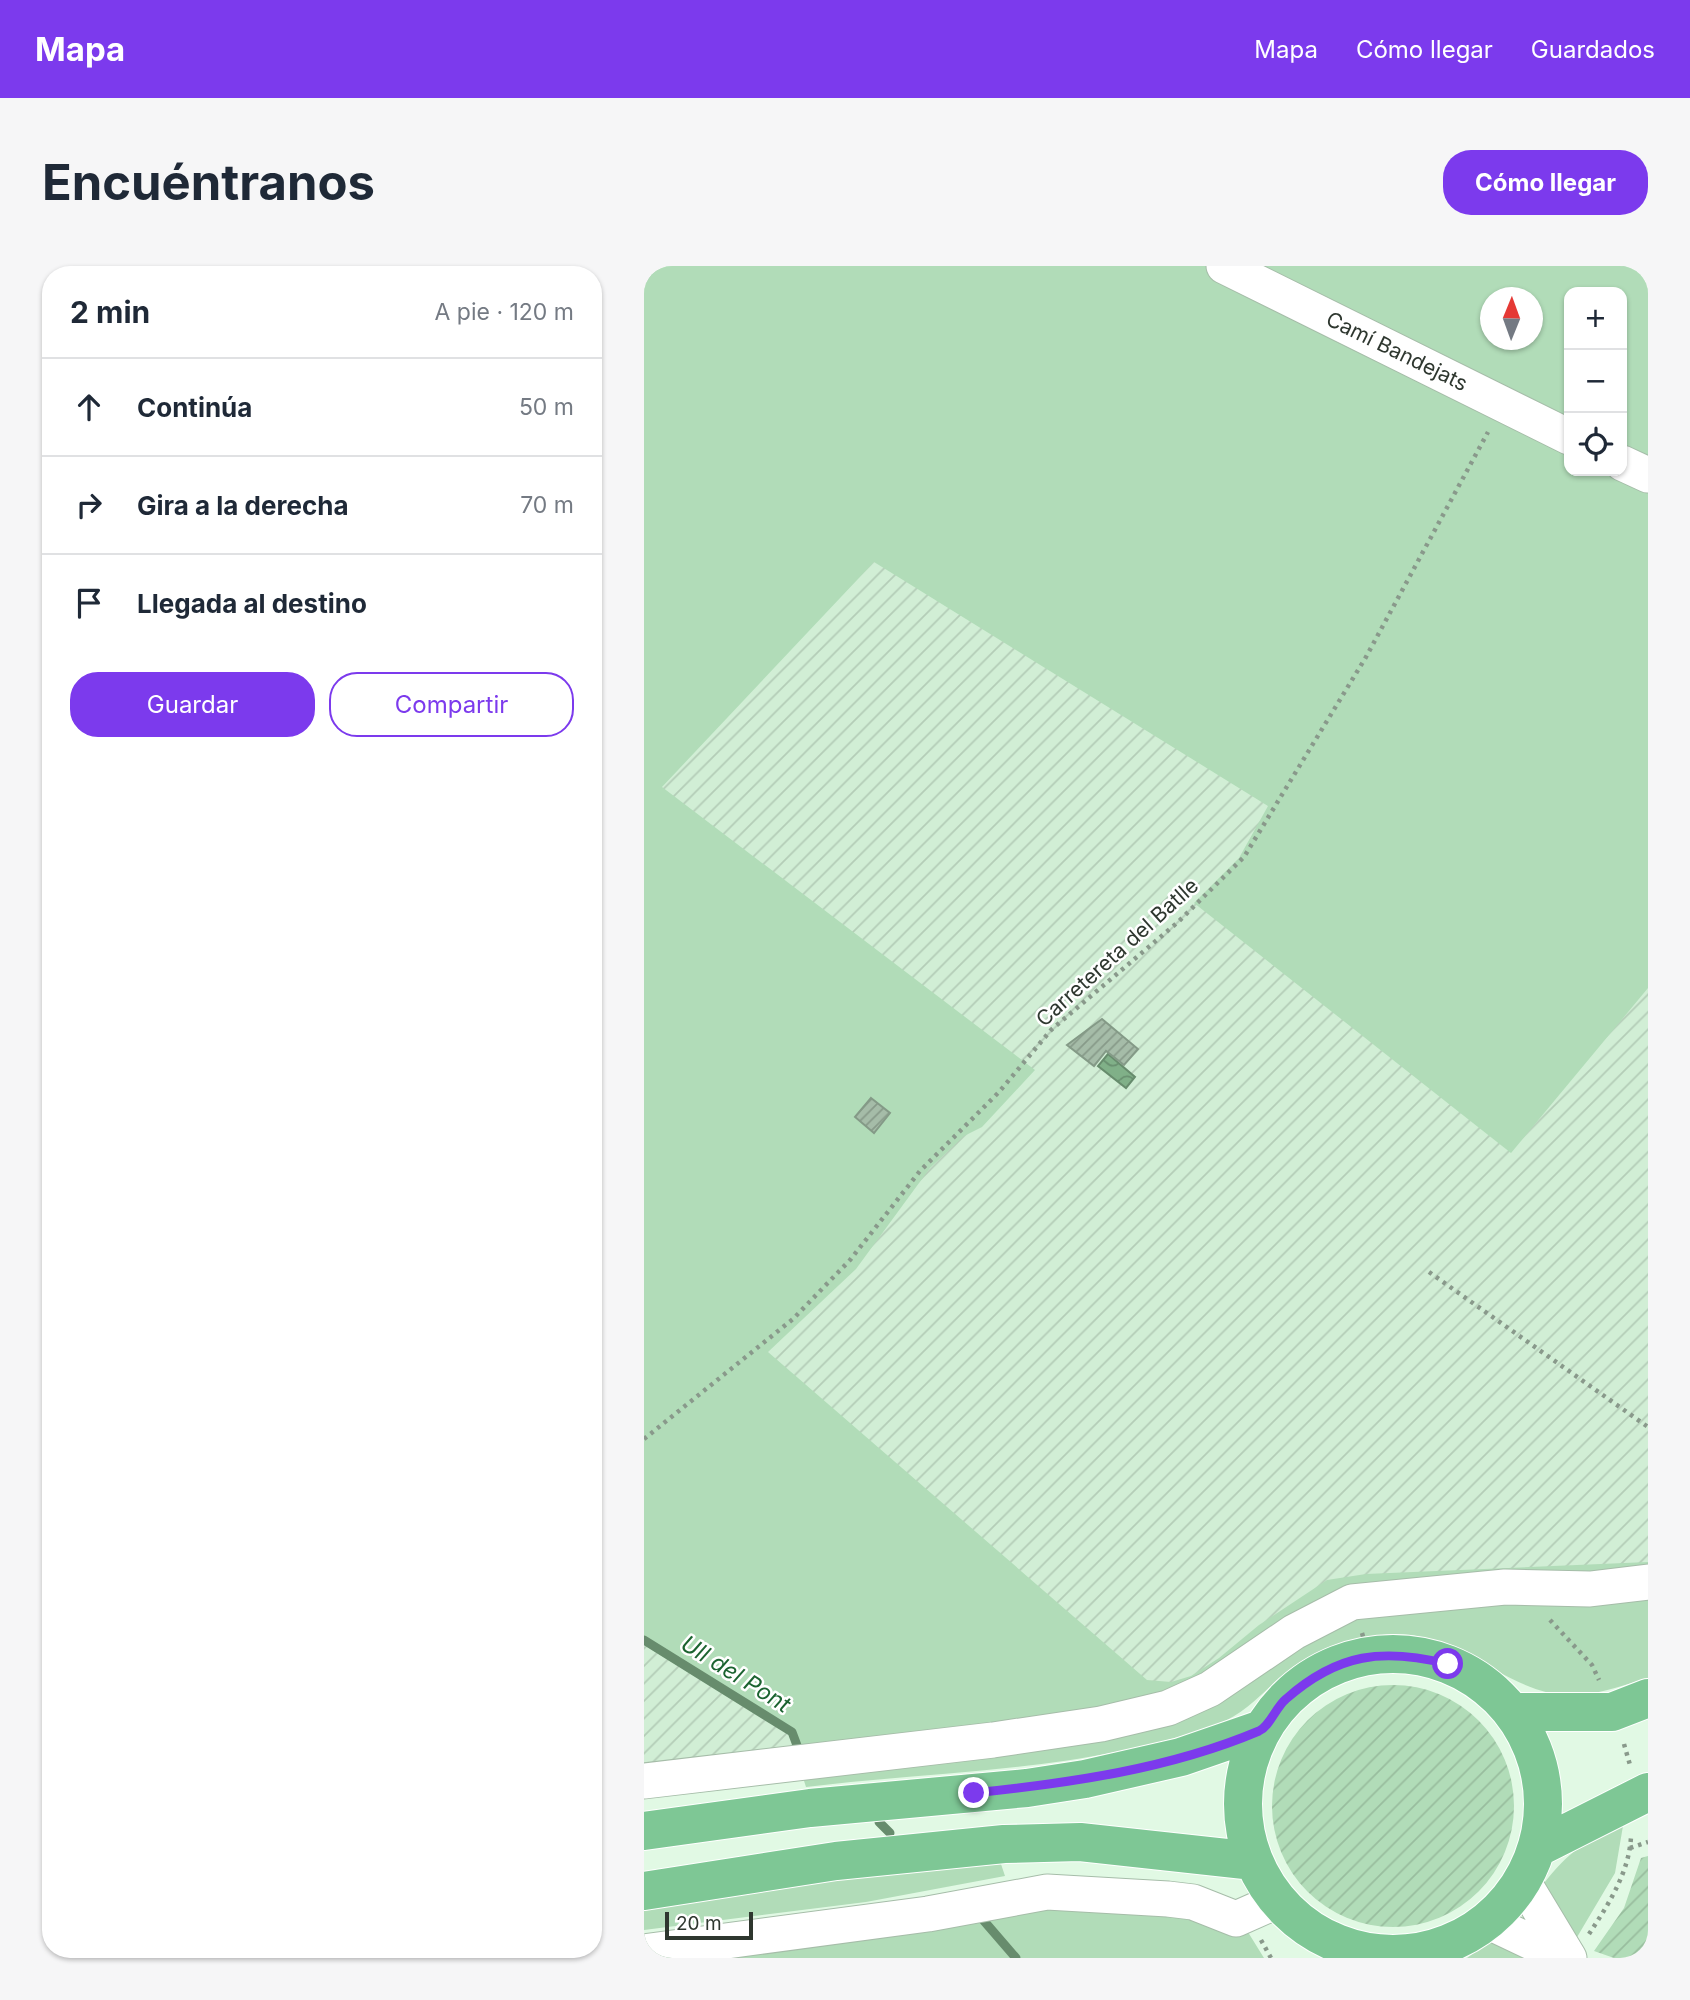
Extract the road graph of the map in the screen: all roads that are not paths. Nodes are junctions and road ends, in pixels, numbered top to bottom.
1 (1224, 266) edge
2 (1564, 434) edge
3 (1627, 465) edge
4 (1648, 475) edge
5 (1648, 1582) edge
6 (1648, 1698) edge
7 (1512, 1712) junction
8 (1262, 1729) junction
9 (644, 1781) edge
10 (1648, 1793) edge
11 (644, 1831) edge
12 (1254, 1861) junction
13 (1530, 1864) junction
14 (644, 1891) edge
15 (1287, 1908) junction
16 (1487, 1921) junction
17 (1574, 1951) edge
18 (644, 1952) edge
19 (1437, 1952) edge
20 (1305, 1958) edge

1 - 2 street, Camí Bandejats
3 - 4 street
5 - 9 street
6 - 7 main road
7 - 8 main road
7 - 13 main road
8 - 11 main road
8 - 12 main road
10 - 13 main road
12 - 14 main road
12 - 15 main road
13 - 16 main road
13 - 17 street
15 - 18 street
15 - 19 main road
15 - 20 main road
16 - 17 street
16 - 19 main road

